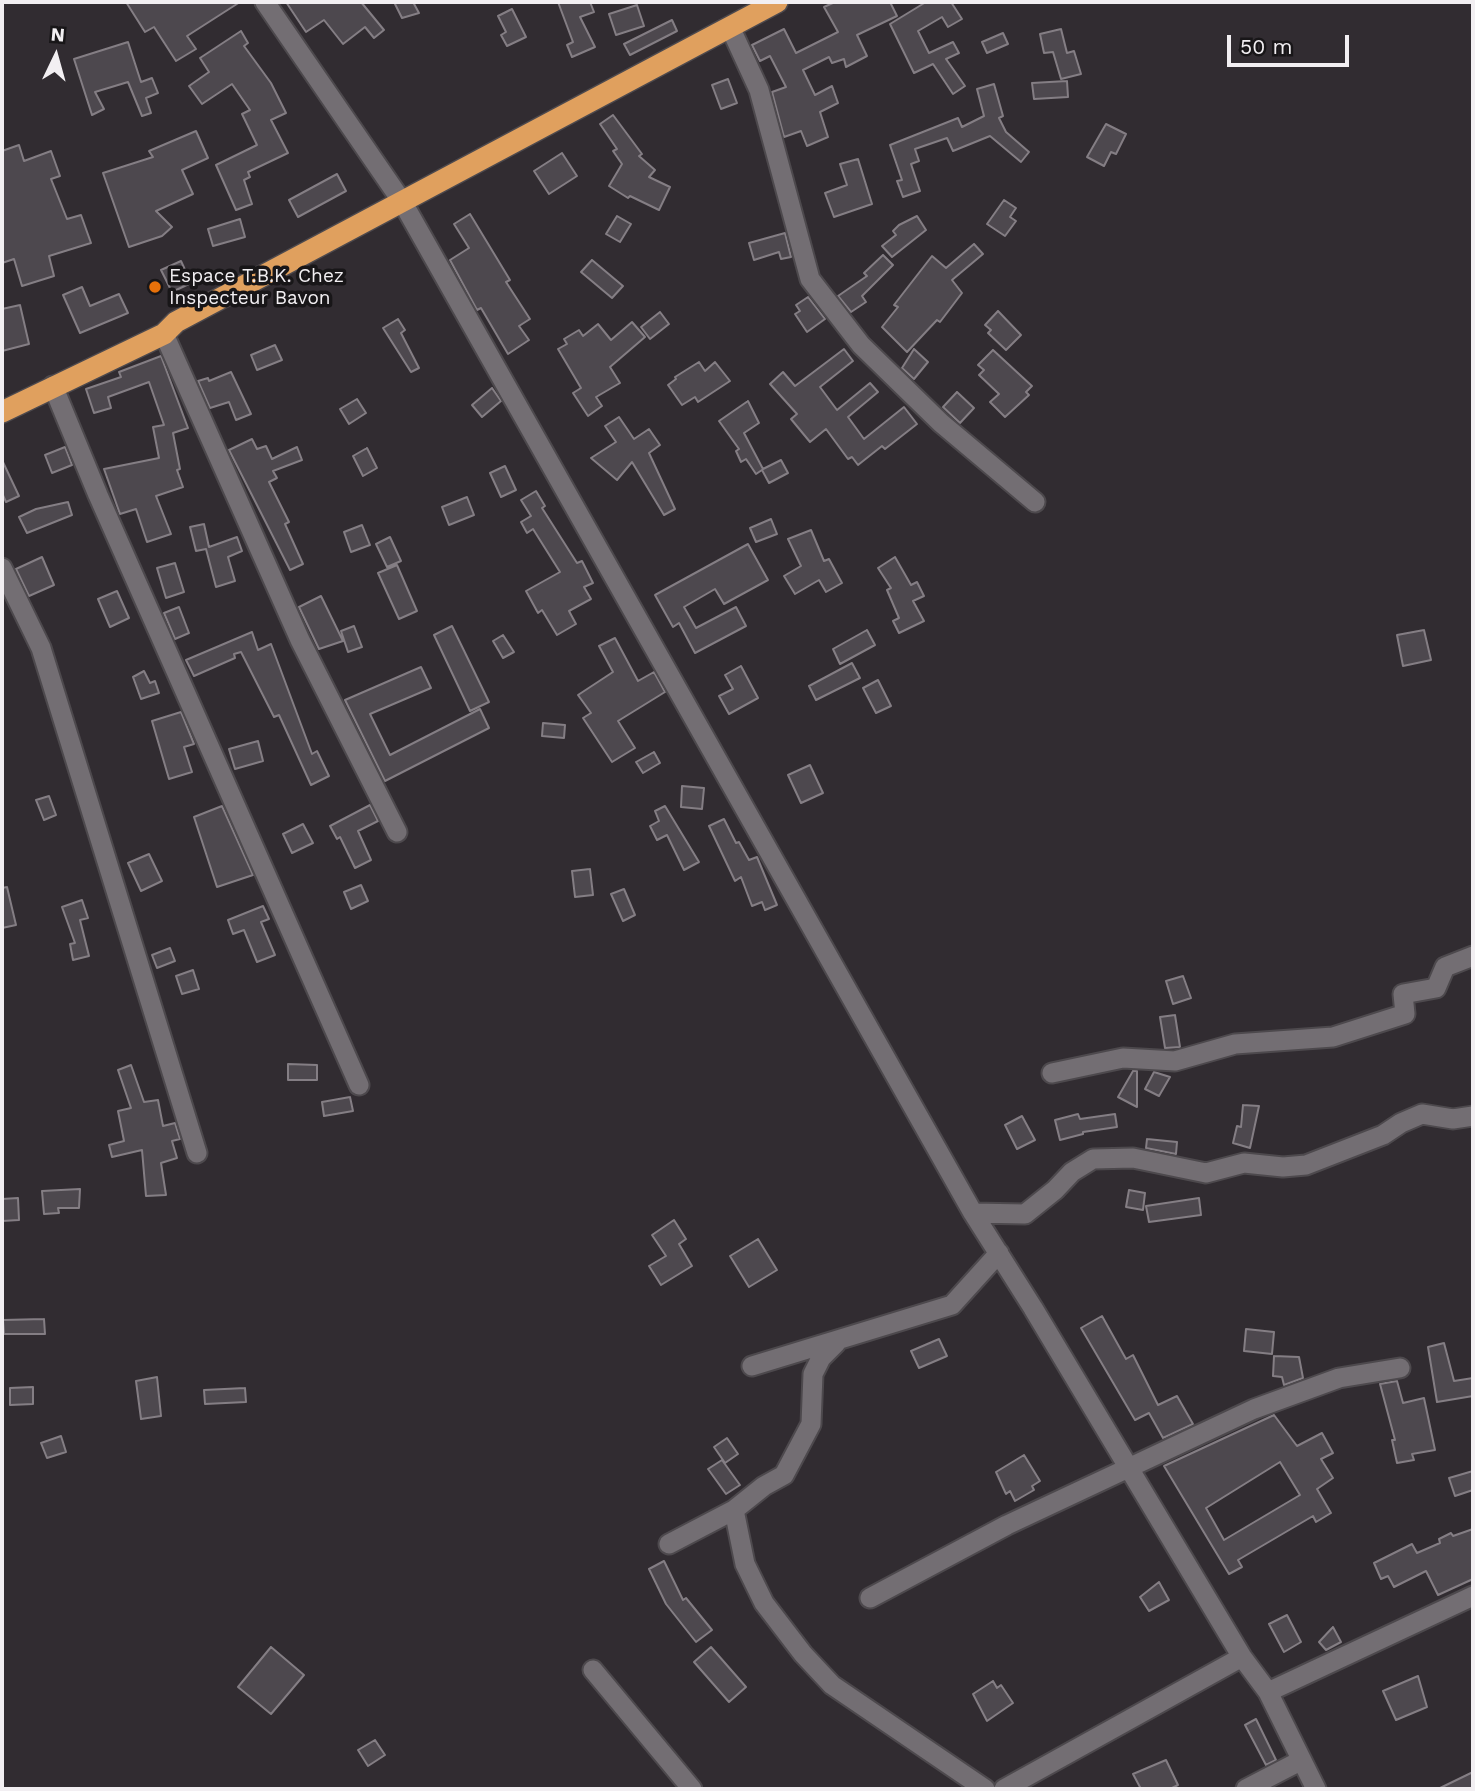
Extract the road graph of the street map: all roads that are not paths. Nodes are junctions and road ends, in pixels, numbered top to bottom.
1 (265, 2) edge
2 (775, 2) edge
3 (730, 27) junction
4 (403, 202) junction
5 (164, 334) junction
6 (53, 386) junction
7 (2, 412) edge
8 (1035, 502) dead end
9 (2, 568) edge
10 (397, 832) dead end
11 (1473, 956) edge
12 (1052, 1073) dead end
13 (359, 1085) dead end
14 (1473, 1116) edge
15 (197, 1153) dead end
16 (973, 1213) junction
17 (999, 1253) junction
18 (836, 1343) junction
19 (752, 1366) dead end
20 (1400, 1368) dead end
21 (1129, 1469) junction
22 (734, 1510) junction
23 (669, 1544) dead end
24 (1473, 1596) edge
25 (870, 1598) dead end
26 (1242, 1657) junction
27 (593, 1670) dead end
28 (1268, 1692) junction
29 (1300, 1761) junction
30 (692, 1789) edge
31 (985, 1789) edge
32 (1004, 1789) edge
33 (1246, 1789) edge
34 (1316, 1789) edge

1 - 4 street
2 - 3 highway
3 - 4 highway
3 - 8 street
4 - 5 highway
4 - 16 street
5 - 6 highway
5 - 10 street
6 - 7 highway
6 - 13 street
9 - 15 street
11 - 12 street
14 - 16 street
16 - 17 street
17 - 18 street
17 - 21 street
18 - 19 street
18 - 22 street
20 - 21 street
21 - 25 street
21 - 26 street
22 - 23 street
22 - 31 street
24 - 28 street
26 - 28 street
26 - 32 street
27 - 30 street
28 - 29 street
29 - 33 street
29 - 34 street

